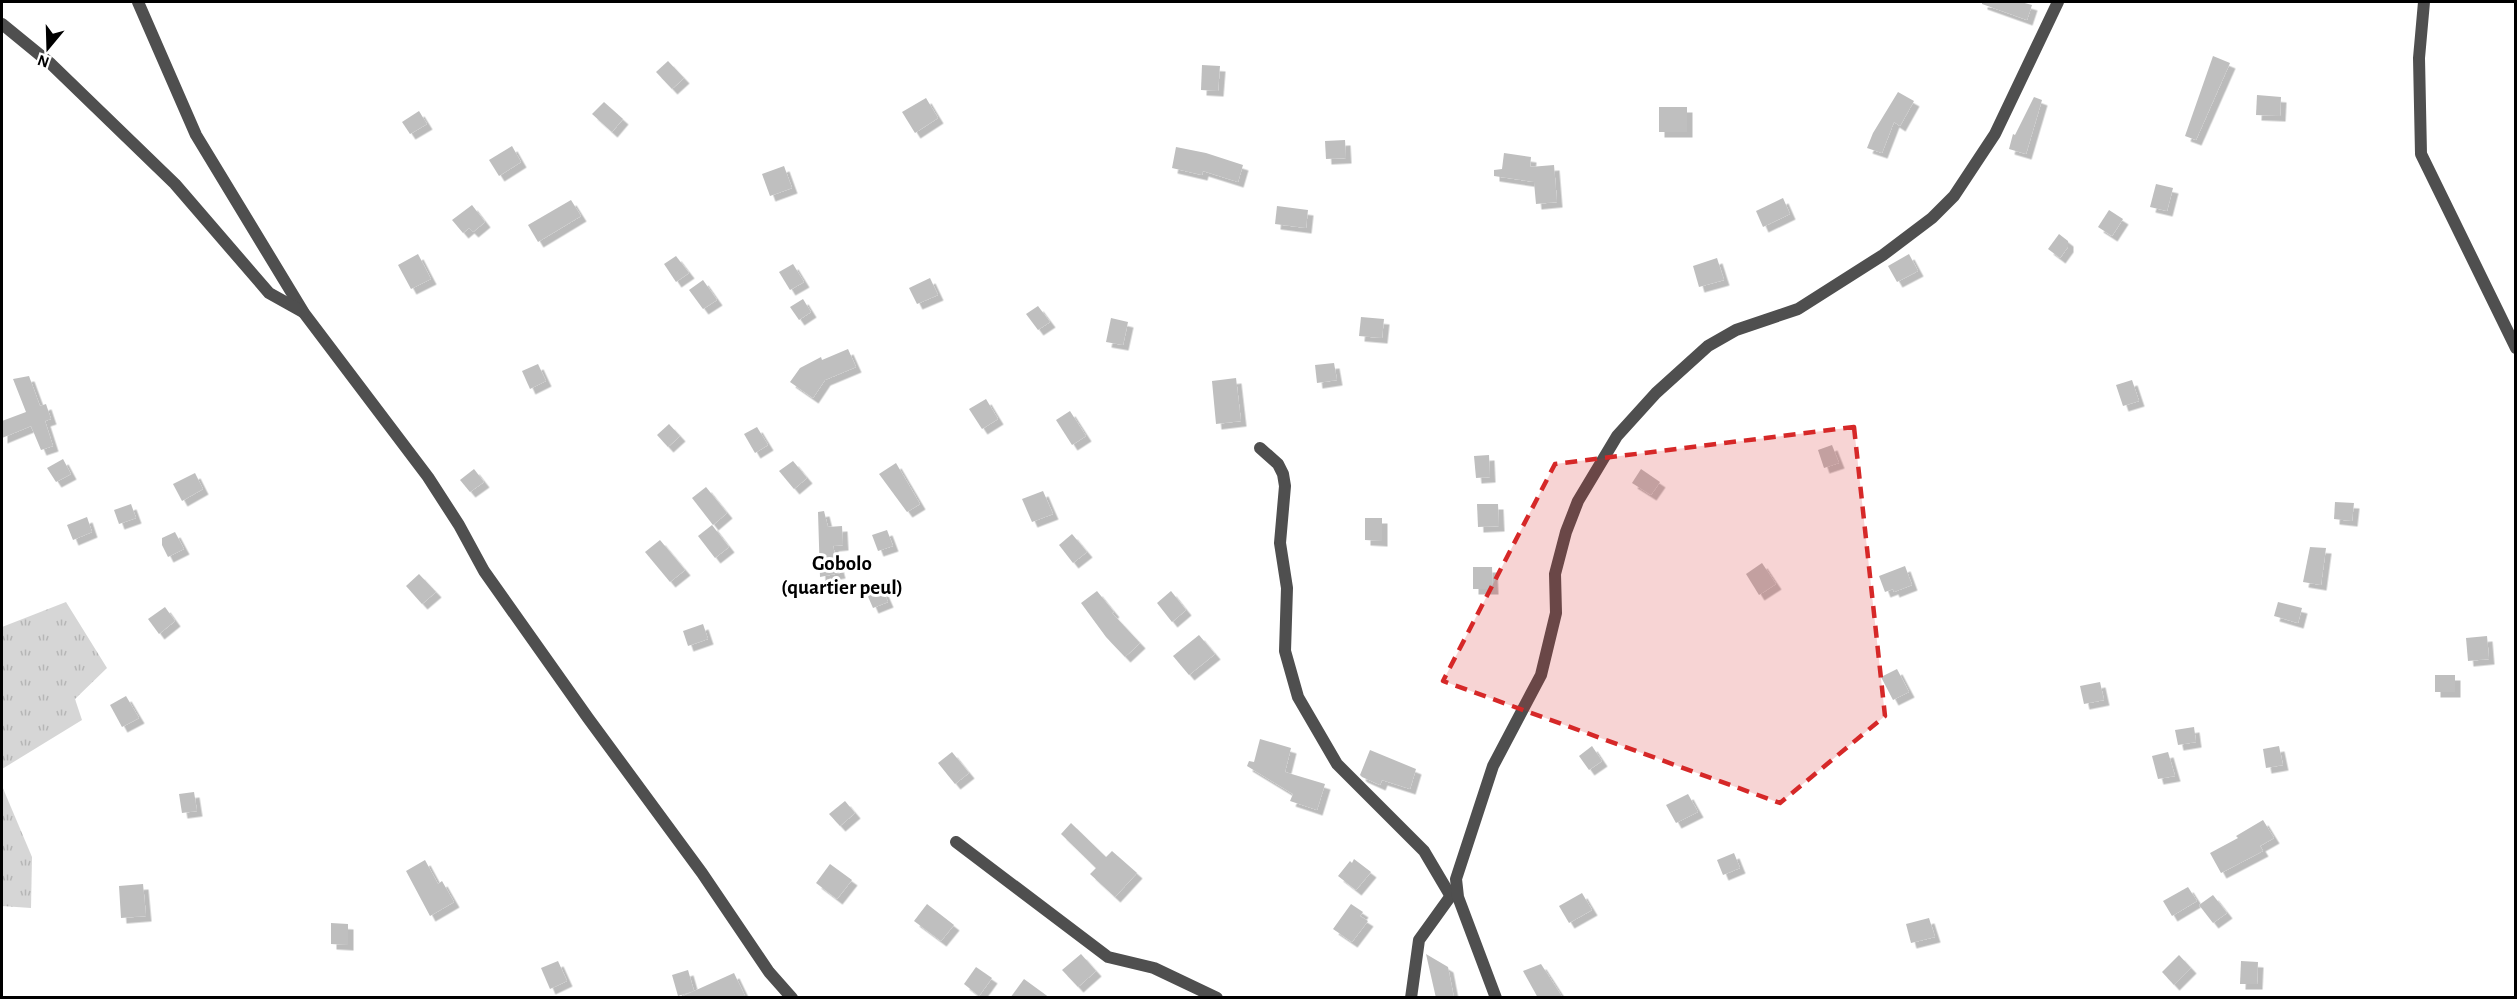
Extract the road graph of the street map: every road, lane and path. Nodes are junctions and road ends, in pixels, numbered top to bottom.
1 (138, 2) edge
2 (2058, 2) edge
3 (2424, 2) edge
4 (2, 24) edge
5 (304, 313) junction
6 (2516, 348) edge
7 (1260, 448) dead end
8 (956, 842) dead end
9 (1453, 892) junction
10 (792, 998) edge
11 (1217, 998) edge
12 (1411, 998) edge
13 (1496, 998) edge

1 - 5 street
2 - 9 street
3 - 6 street
4 - 5 street
5 - 10 street
7 - 9 street
8 - 11 street
9 - 12 street
9 - 13 street

